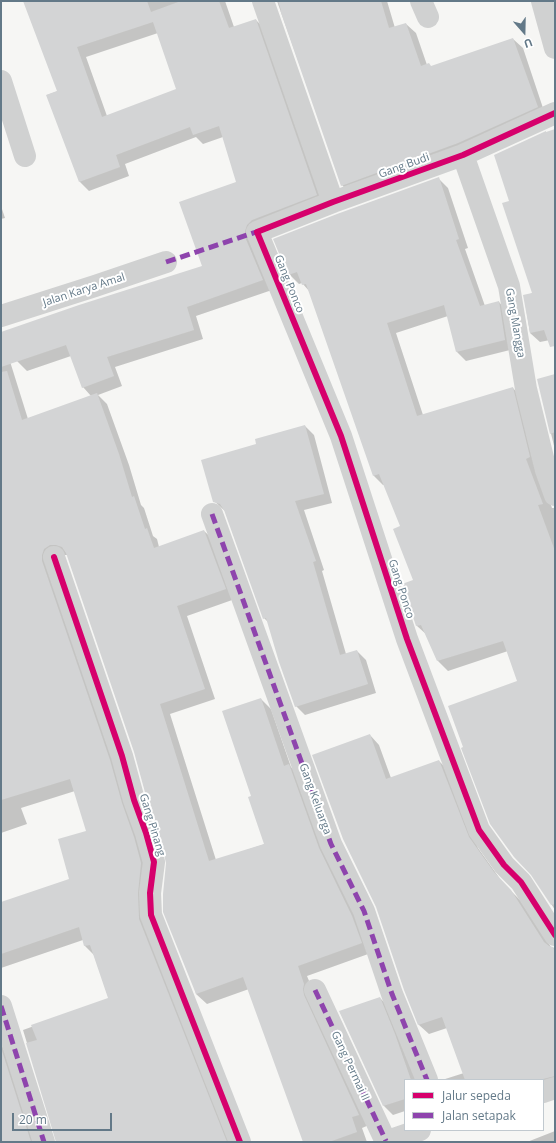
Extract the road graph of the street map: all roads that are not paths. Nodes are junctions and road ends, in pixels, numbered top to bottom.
1 (263, 1) edge
2 (542, 1) edge
3 (555, 48) edge
4 (1, 81) edge
5 (555, 113) edge
6 (463, 155) junction
7 (25, 156) dead end
8 (333, 202) junction
9 (257, 232) joint
10 (166, 262) dead end
11 (1, 316) edge
12 (555, 495) edge
13 (212, 514) dead end
14 (54, 557) dead end
15 (555, 935) edge
16 (315, 990) dead end
17 (1, 1006) edge
18 (427, 1079) edge
19 (555, 1088) edge
20 (544, 1092) edge
21 (417, 1131) edge
22 (44, 1142) edge
23 (240, 1142) edge
24 (386, 1142) edge

1 - 8 street
2 - 3 street
4 - 7 street
5 - 6 street, Gang Budi
6 - 8 street, Gang Budi
6 - 12 street, Gang Mangga
8 - 9 street, Gang Budi
9 - 15 street, Gang Ponco
10 - 11 street, Jalan Karya Amal
13 - 18 street, Gang Keluarga
14 - 23 street, Gang Pinang
16 - 24 street, Gang Permai II
17 - 22 street
19 - 20 street
21 - 24 street

